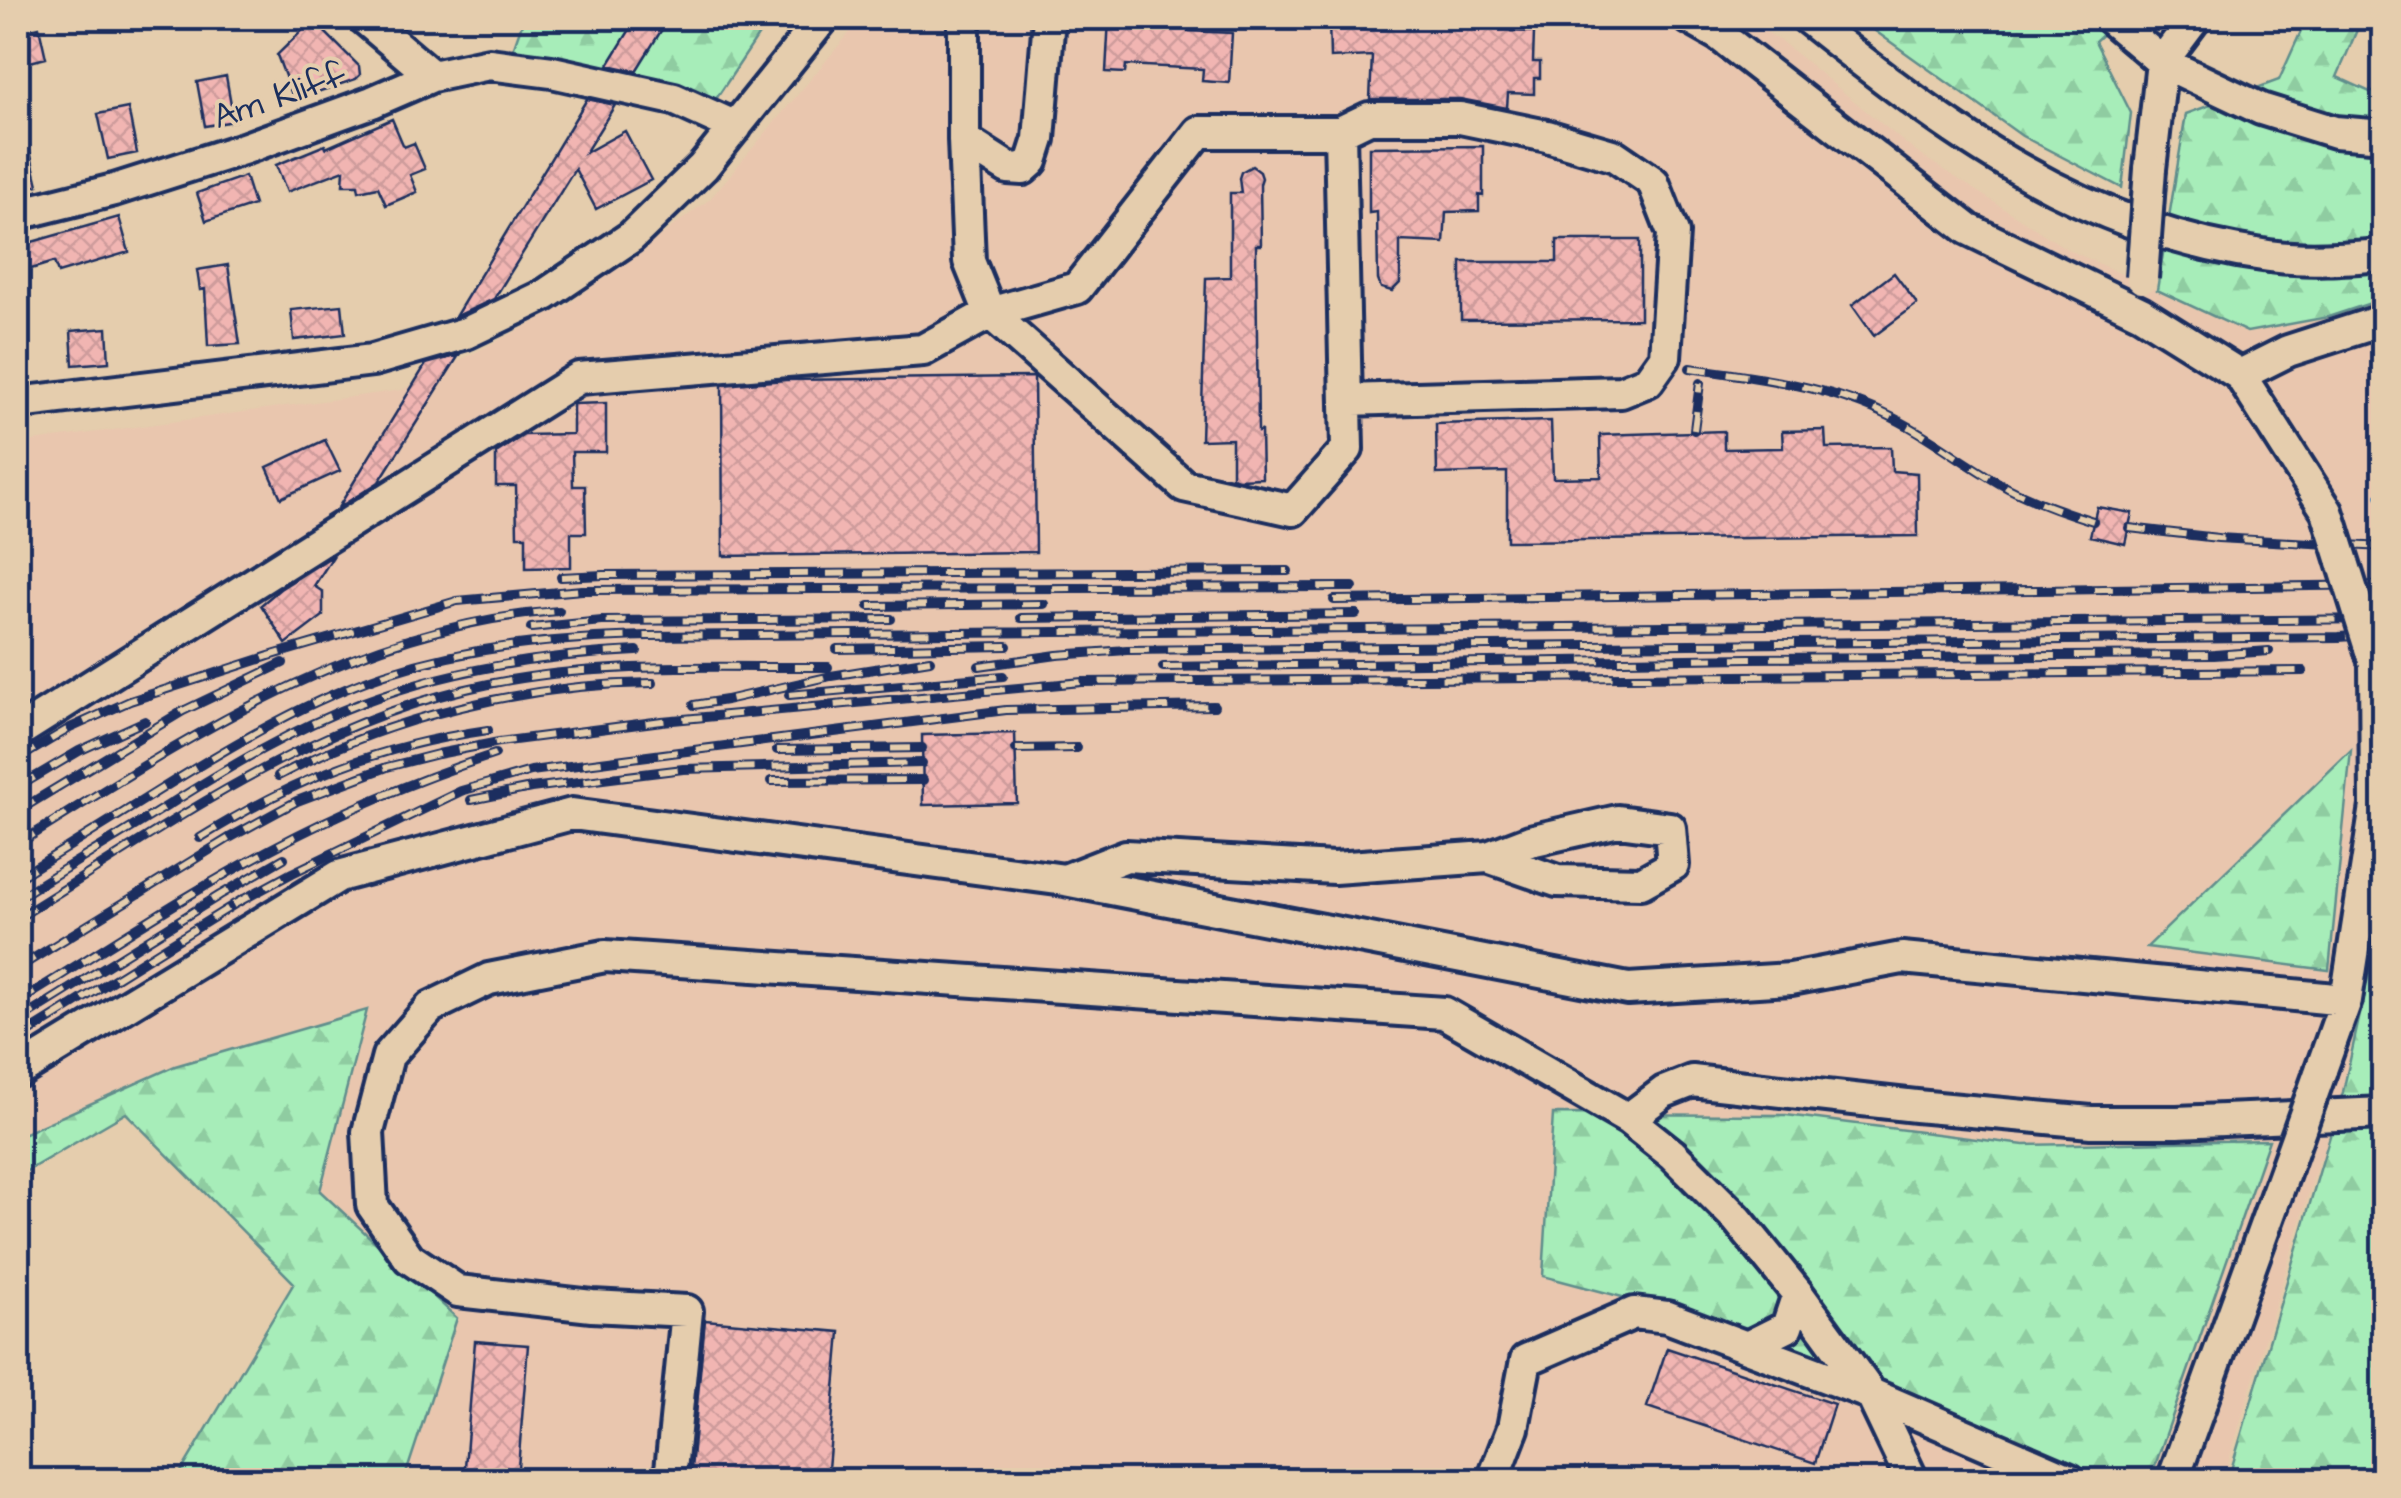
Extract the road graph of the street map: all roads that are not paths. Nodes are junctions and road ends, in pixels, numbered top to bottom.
1 (364, 18) edge
2 (810, 18) edge
3 (822, 18) edge
4 (964, 18) edge
5 (1048, 18) edge
6 (1689, 18) edge
7 (1807, 18) edge
8 (2110, 18) edge
9 (2195, 18) edge
10 (791, 54) junction
11 (2162, 62) junction
12 (432, 76) junction
13 (736, 127) junction
14 (1340, 132) junction
15 (2384, 136) edge
16 (964, 140) junction
17 (18, 214) edge
18 (2384, 255) edge
19 (2141, 313) junction
20 (990, 314) junction
21 (2384, 320) edge
22 (2240, 375) junction
23 (1346, 400) junction
24 (18, 403) edge
25 (18, 732) edge
26 (1488, 857) junction
27 (1065, 880) junction
28 (2346, 1000) junction
29 (18, 1072) edge
30 (2384, 1113) edge
31 (1628, 1119) junction
32 (1798, 1294) junction
33 (1746, 1348) junction
34 (1871, 1394) junction
35 (670, 1480) edge
36 (1494, 1480) edge
37 (1912, 1480) edge
38 (2070, 1480) edge
39 (2173, 1480) edge

1 - 12 street
2 - 10 street
3 - 10 street
4 - 16 street
5 - 16 street
6 - 19 street
7 - 18 street
8 - 11 street
9 - 11 street
10 - 13 street
11 - 15 street
11 - 19 street, bridge
12 - 13 street, Am Kliff
12 - 17 street, Am Kliff
13 - 24 street
14 - 20 street
14 - 23 street
14 - 23 street
16 - 20 street
19 - 22 street
20 - 23 street
20 - 25 street
21 - 22 street
22 - 28 street, bridge
26 - 26 street
26 - 27 street
27 - 28 street
27 - 29 street
28 - 39 street, bridge
30 - 31 street
31 - 32 street
31 - 35 street
32 - 33 street
32 - 34 street
33 - 34 street
33 - 36 street
34 - 37 street
34 - 38 street

